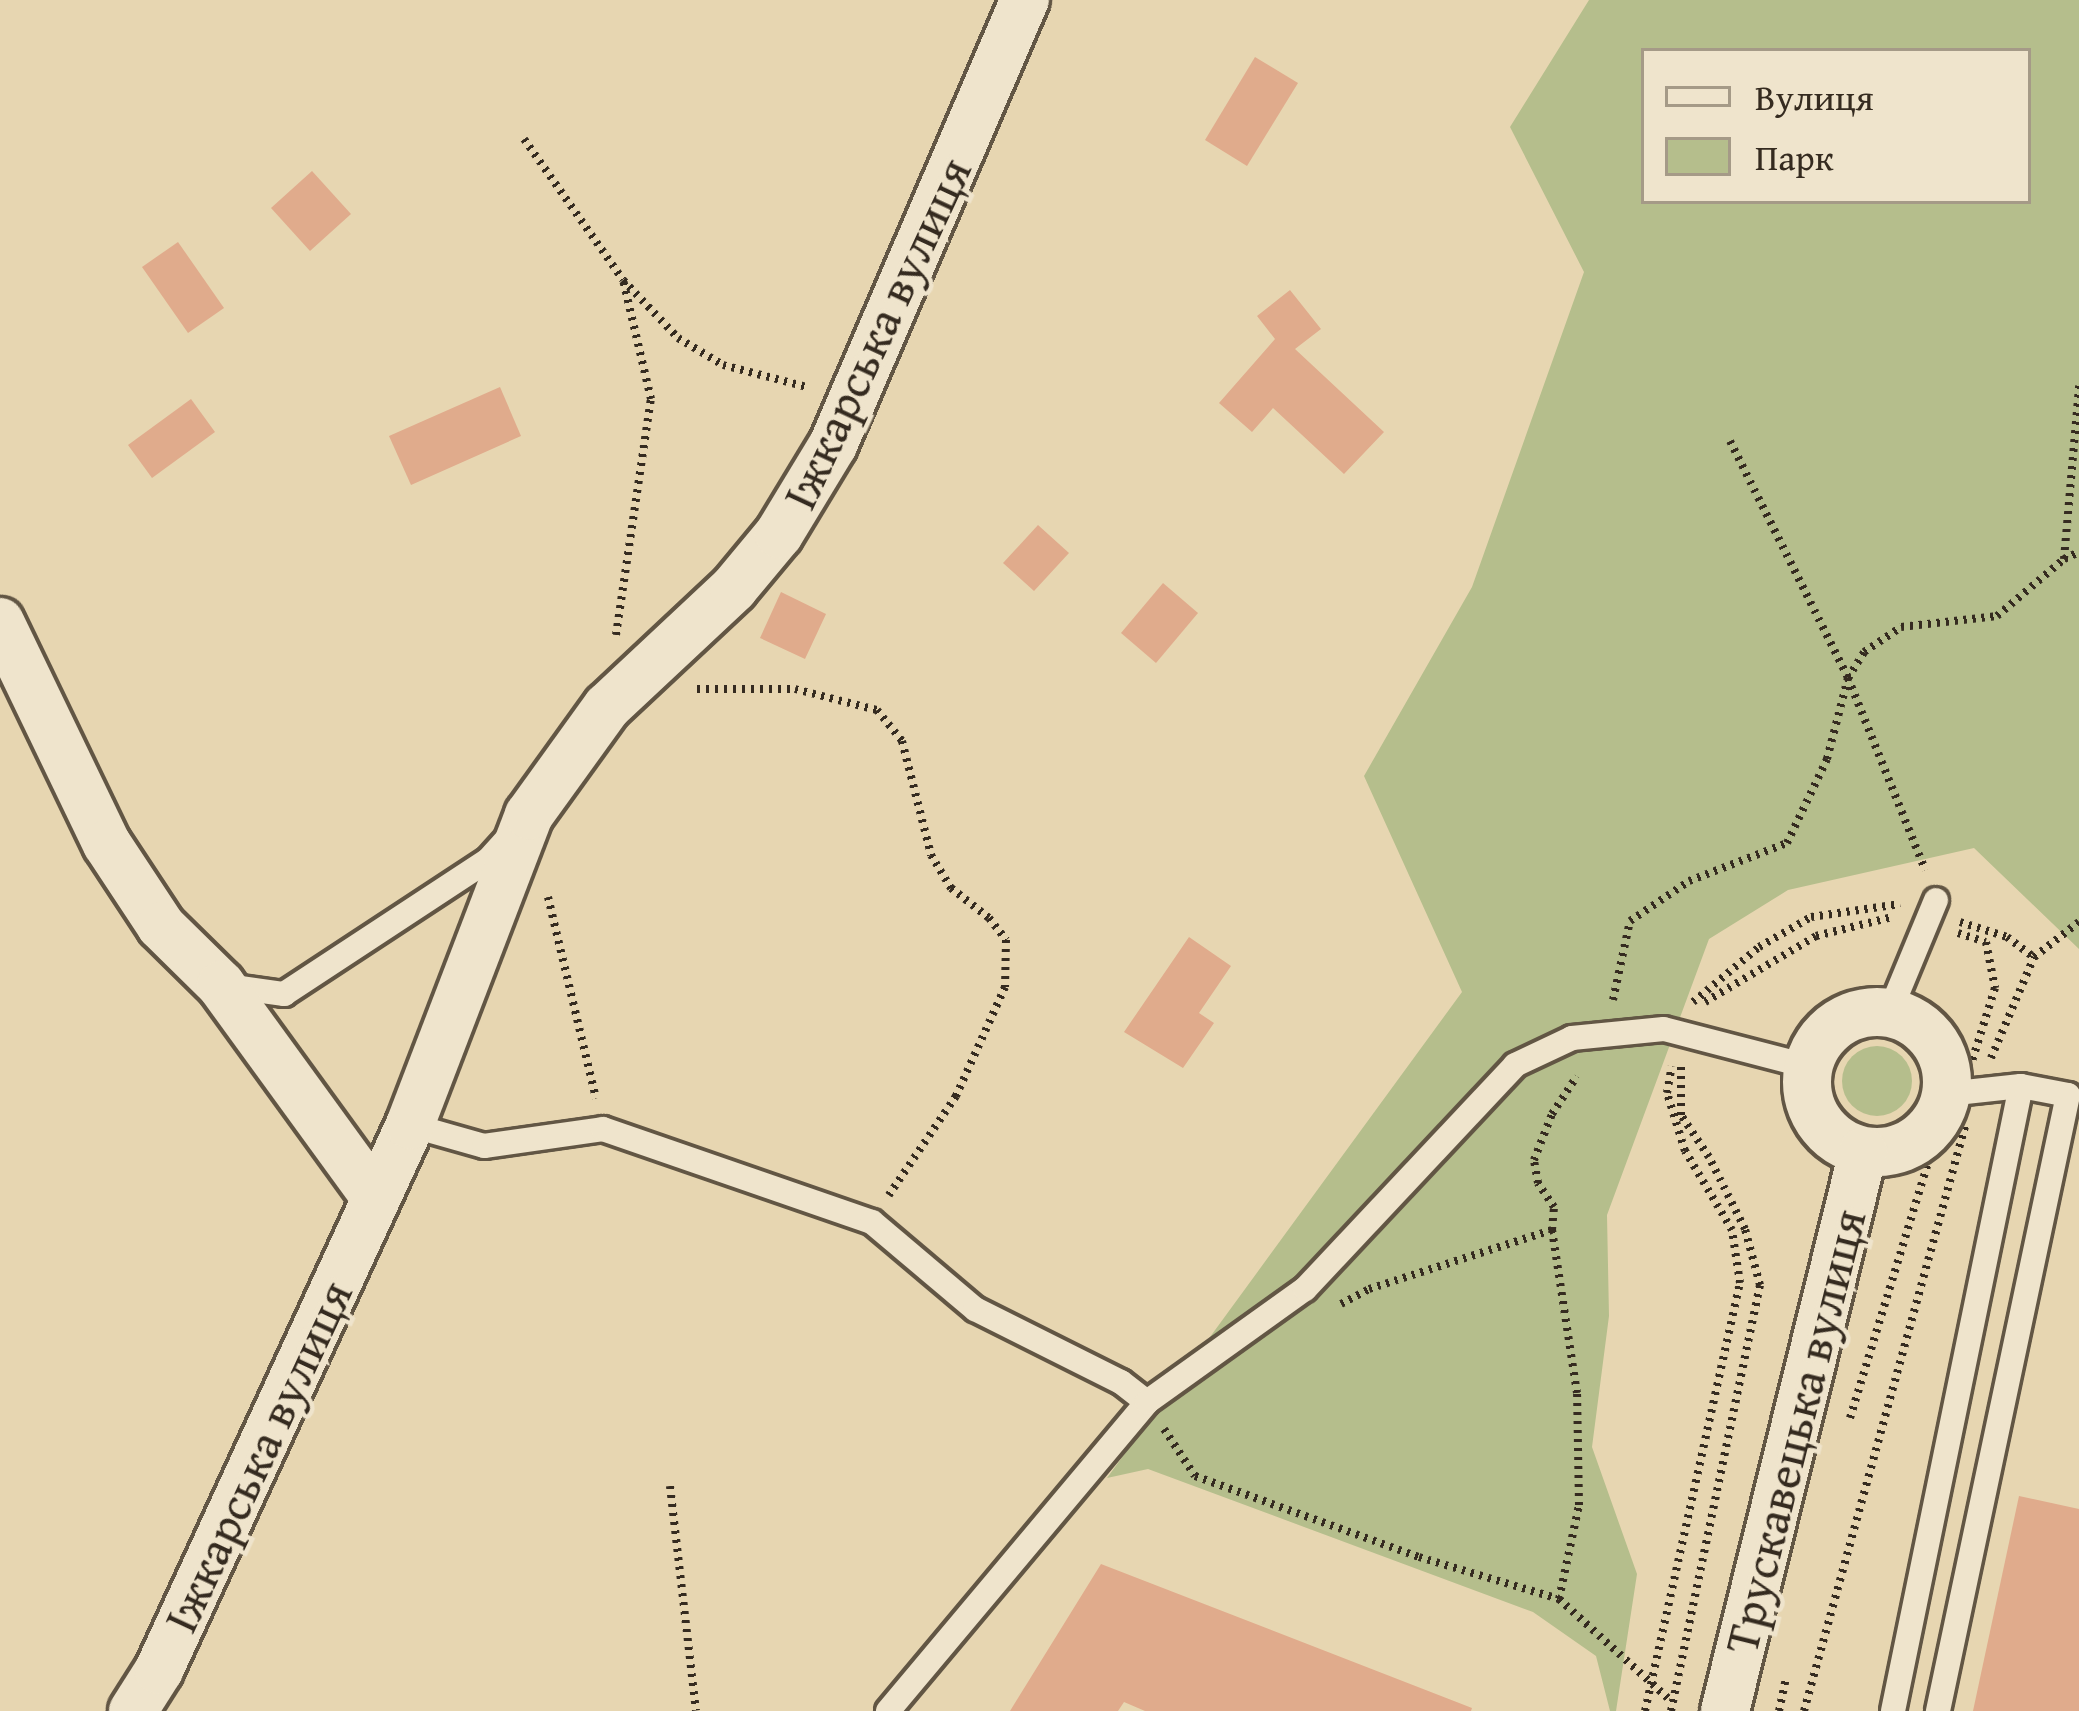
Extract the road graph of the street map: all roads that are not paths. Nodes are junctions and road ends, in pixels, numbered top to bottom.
1 (1025, 0) edge
2 (0, 622) edge
3 (529, 815) junction
4 (1931, 911) road end
5 (221, 986) junction
6 (1890, 1011) junction
7 (1807, 1066) junction
8 (2020, 1086) junction
9 (1961, 1092) junction
10 (2073, 1096) edge
11 (410, 1125) junction
12 (1863, 1152) junction
13 (375, 1197) junction
14 (1147, 1402) junction
15 (163, 1691) edge
16 (133, 1711) edge
17 (888, 1711) edge
18 (1725, 1711) edge
19 (1893, 1711) edge
20 (1938, 1711) edge

1 - 3 street, Іжкарська вулиця
2 - 5 street
3 - 5 lane
3 - 11 street, Іжкарська вулиця
4 - 6 lane
5 - 13 street
6 - 7 street
6 - 9 street
7 - 12 street, Трускавецька вулиця
7 - 14 lane
8 - 9 lane
8 - 10 lane
8 - 19 lane
9 - 12 street, Трускавецька вулиця
10 - 20 lane
11 - 13 street, Іжкарська вулиця
11 - 14 lane
12 - 18 street, Трускавецька вулиця
13 - 15 street, Іжкарська вулиця
14 - 17 lane
15 - 16 street, Іжкарська вулиця

